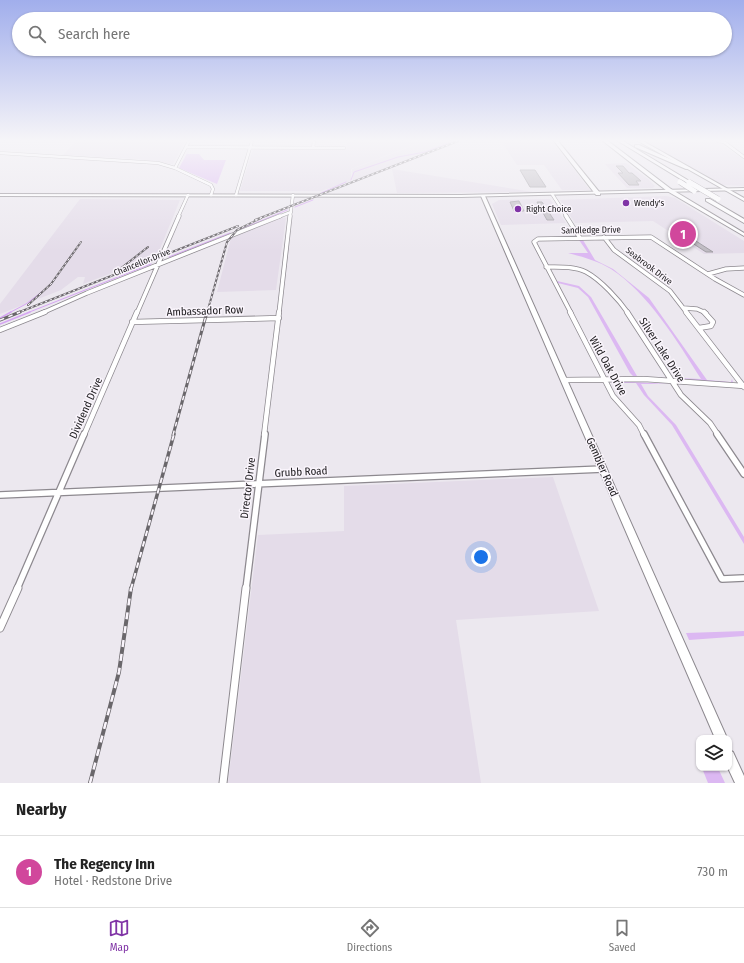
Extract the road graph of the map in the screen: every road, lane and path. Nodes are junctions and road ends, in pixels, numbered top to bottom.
1 (195, 178) edge
2 (241, 178) edge
3 (585, 178) edge
4 (652, 178) edge
5 (673, 178) edge
6 (681, 178) edge
7 (704, 178) edge
8 (658, 182) junction
9 (723, 189) junction
10 (744, 189) edge
11 (657, 190) junction
12 (669, 190) junction
13 (744, 192) edge
14 (620, 193) junction
15 (730, 193) junction
16 (552, 194) junction
17 (598, 194) junction
18 (674, 194) junction
19 (0, 195) edge
20 (188, 195) junction
21 (211, 195) junction
22 (236, 195) junction
23 (293, 195) junction
24 (483, 196) junction
25 (744, 200) edge
26 (291, 212) junction
27 (744, 215) edge
28 (744, 221) edge
29 (744, 235) edge
30 (604, 237) junction
31 (580, 238) junction
32 (535, 240) joint
33 (158, 264) junction
34 (546, 267) junction
35 (744, 268) edge
36 (708, 274) junction
37 (744, 295) edge
38 (684, 308) junction
39 (279, 318) junction
40 (132, 322) junction
41 (699, 328) junction
42 (0, 330) edge
43 (603, 378) junction
44 (564, 380) junction
45 (672, 381) junction
46 (744, 386) edge
47 (603, 469) junction
48 (744, 474) edge
49 (259, 484) junction
50 (58, 493) junction
51 (0, 495) edge
52 (744, 578) edge
53 (0, 628) edge
54 (720, 735) edge
55 (732, 763) edge
56 (223, 783) edge
57 (741, 783) edge

1 - 21 street
2 - 22 street
3 - 17 main road
4 - 8 highway
5 - 28 highway, bridge
6 - 27 highway, bridge
7 - 9 main road
8 - 11 highway
8 - 12 highway
9 - 10 main road
9 - 12 main road
9 - 15 main road
11 - 12 main road
11 - 14 main road
12 - 18 main road
13 - 15 main road
14 - 17 main road
14 - 18 main road
15 - 18 main road
15 - 25 main road
16 - 17 main road
16 - 24 main road
16 - 31 street
18 - 29 main road
19 - 20 main road
20 - 21 main road
20 - 33 street, Dividend Drive
21 - 22 main road
22 - 23 main road
23 - 24 main road
23 - 26 street, Director Drive
24 - 44 main road, Gembler Road
26 - 33 street, Chancellor Drive
26 - 39 street, Director Drive
30 - 31 street, Sandledge Drive
30 - 36 street, Sandledge Drive
30 - 38 street, Seabrook Drive
31 - 32 street, Sandledge Drive
32 - 34 street, Wild Oak Drive
33 - 40 street, Dividend Drive
33 - 42 street, Chancellor Drive
34 - 43 street, Wild Oak Drive
34 - 45 street, Silver Lake Drive
35 - 36 street
36 - 37 street
38 - 41 street, Seabrook Drive
38 - 41 street
39 - 40 street, Ambassador Row
39 - 49 street, Director Drive
40 - 50 street, Dividend Drive
41 - 46 street, Seabrook Drive
43 - 44 street
43 - 45 street
43 - 52 street, Wild Oak Drive
44 - 47 main road, Gembler Road
45 - 46 street
45 - 48 street, Silver Lake Drive
47 - 49 street, Grubb Road
47 - 54 main road, Gembler Road
49 - 50 street, Grubb Road
49 - 56 street, Director Drive
50 - 51 street, Grubb Road
50 - 53 street, Dividend Drive
55 - 57 main road

